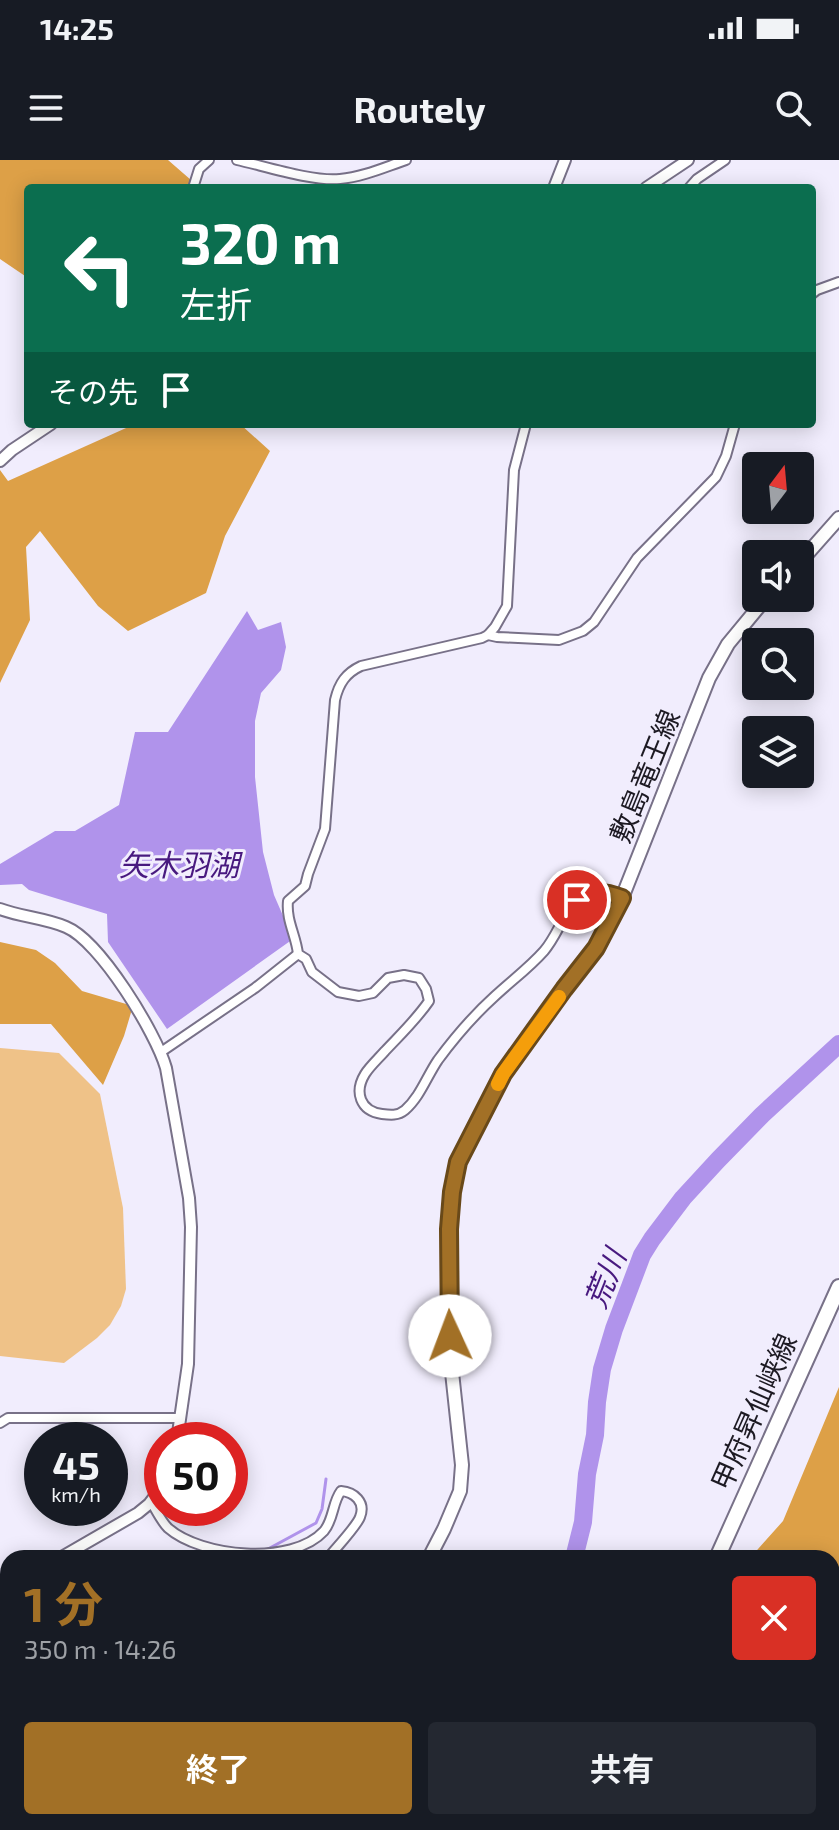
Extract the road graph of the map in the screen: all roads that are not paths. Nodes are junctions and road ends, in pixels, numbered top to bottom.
1 (209, 160) edge
2 (237, 160) edge
3 (406, 160) edge
4 (565, 160) edge
5 (688, 160) edge
6 (725, 160) edge
7 (194, 184) edge
8 (556, 184) edge
9 (652, 184) edge
10 (693, 184) edge
11 (839, 282) edge
12 (816, 291) edge
13 (45, 428) edge
14 (525, 428) edge
15 (734, 428) edge
16 (0, 461) edge
17 (839, 518) edge
18 (814, 546) edge
19 (754, 612) edge
20 (488, 635) junction
21 (622, 898) junction
22 (0, 909) edge
23 (298, 954) junction
24 (161, 1052) junction
25 (839, 1287) edge
26 (181, 1418) junction
27 (180, 1422) edge
28 (0, 1423) edge
29 (144, 1508) edge
30 (165, 1526) edge
31 (74, 1550) edge
32 (222, 1550) edge
33 (290, 1550) edge
34 (334, 1550) edge
35 (433, 1550) edge
36 (721, 1550) edge

1 - 7 street
2 - 3 street
4 - 8 street
5 - 9 street
6 - 10 street
11 - 12 street
13 - 16 street
14 - 20 street
15 - 20 street
17 - 18 main road
19 - 21 main road, 敷島竜王線
20 - 23 street
21 - 23 street
21 - 35 main road, 敷島竜王線
22 - 24 street
23 - 24 street
24 - 26 street
25 - 36 main road, 甲府昇仙峡線
26 - 27 street
26 - 28 street
29 - 31 street
30 - 32 street
33 - 34 street

